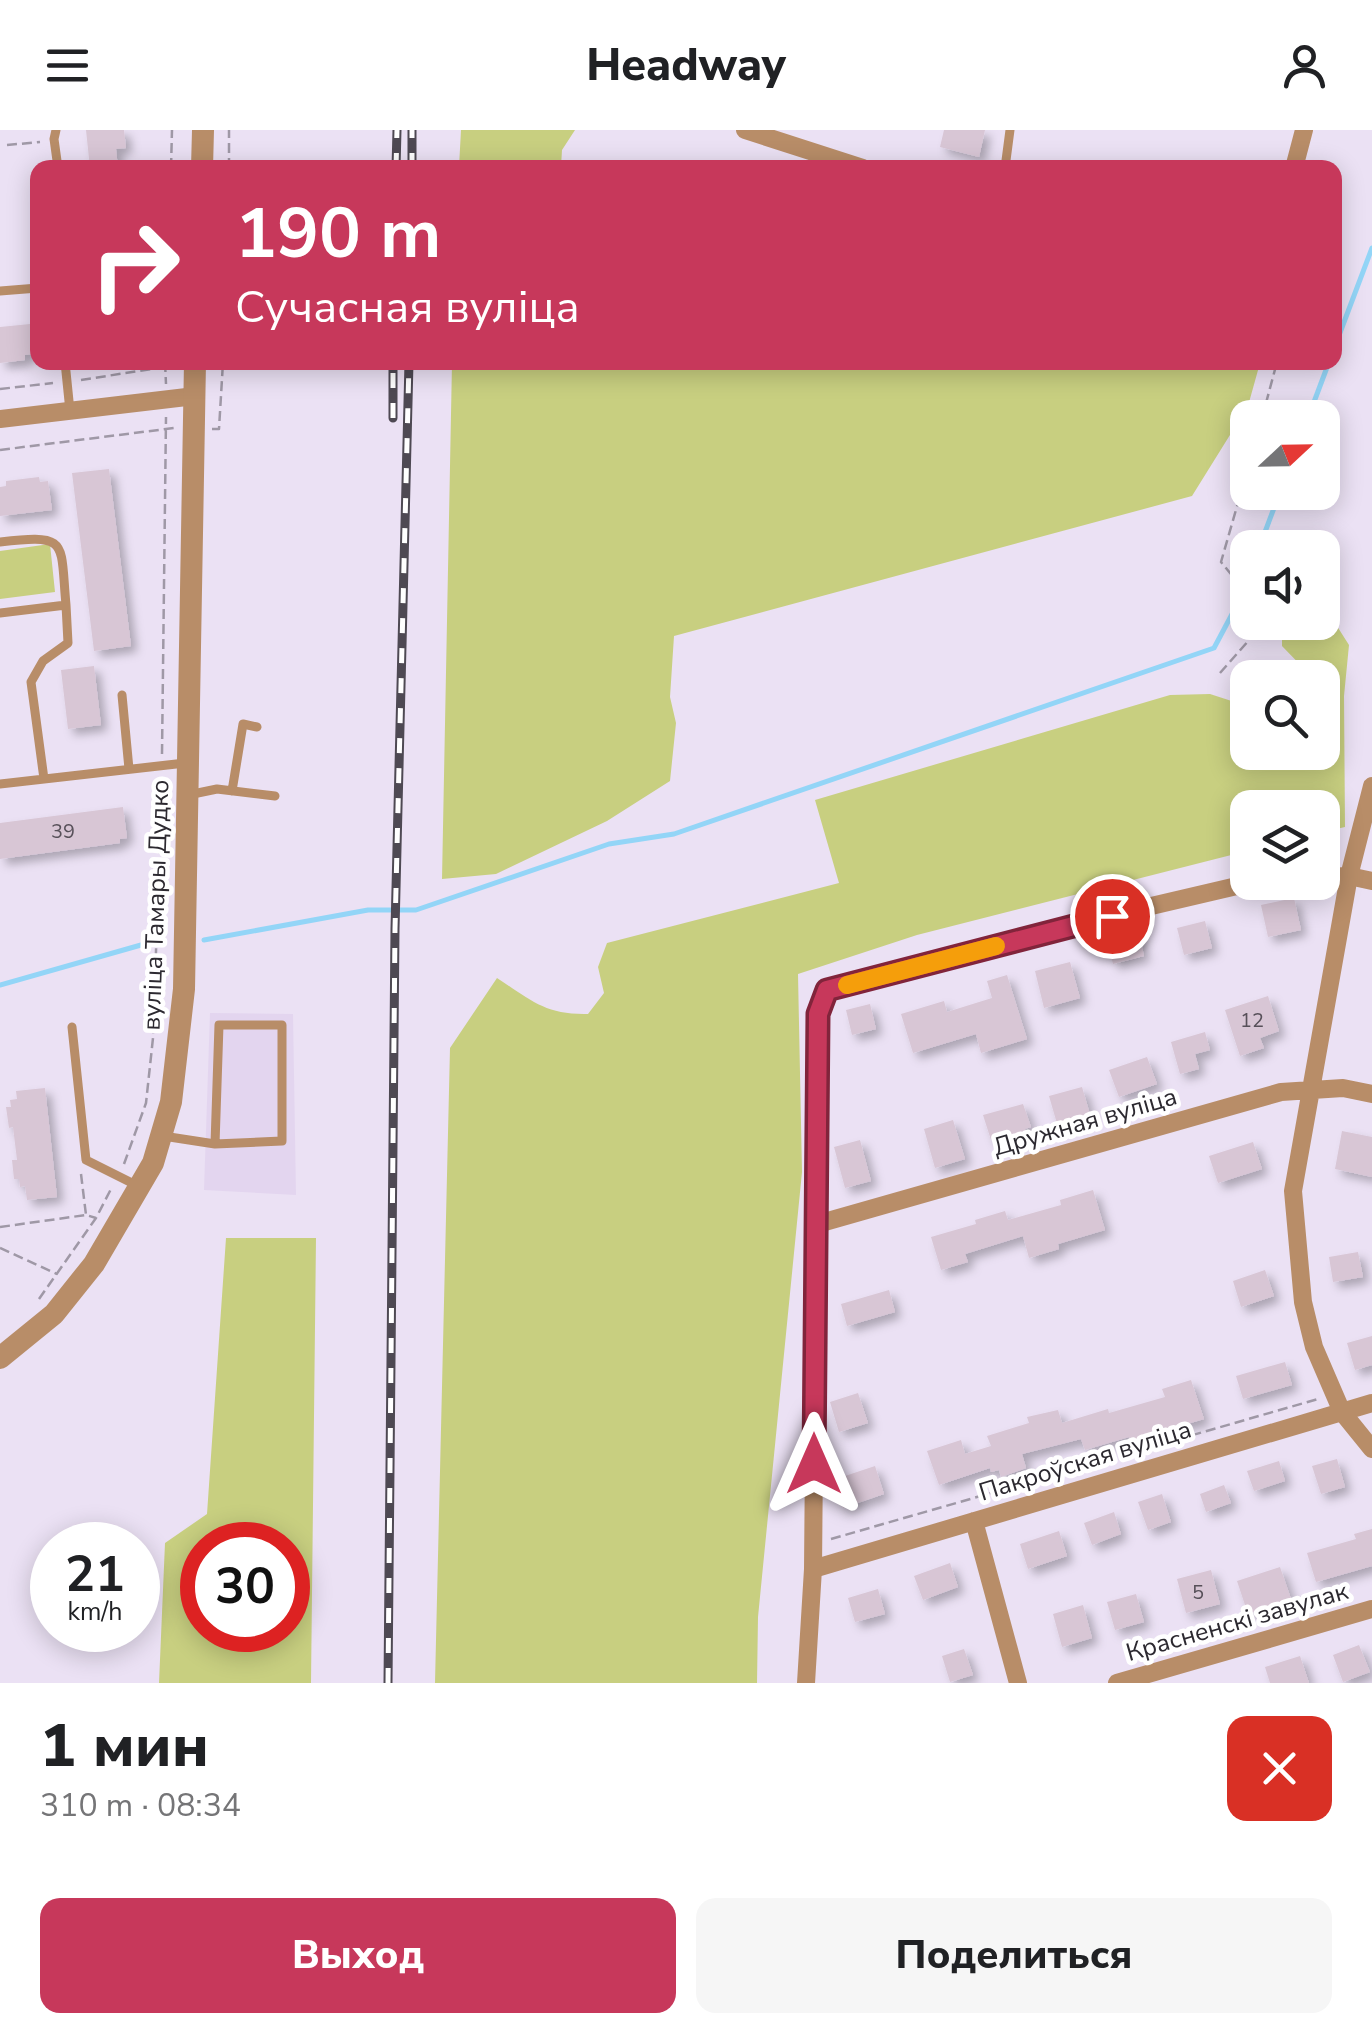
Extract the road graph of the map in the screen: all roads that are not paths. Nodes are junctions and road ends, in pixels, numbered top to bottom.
1 (56, 130) edge
2 (203, 130) edge
3 (745, 130) edge
4 (1010, 130) edge
5 (1304, 130) edge
6 (57, 160) edge
7 (202, 160) edge
8 (838, 160) edge
9 (1005, 160) edge
10 (1296, 160) edge
11 (30, 289) edge
12 (0, 291) edge
13 (67, 370) edge
14 (188, 370) edge
15 (195, 396) junction
16 (70, 411) junction
17 (0, 419) edge
18 (0, 542) edge
19 (66, 605) junction
20 (0, 613) edge
21 (122, 696) dead end
22 (257, 726) dead end
23 (188, 763) junction
24 (129, 769) junction
25 (44, 779) junction
26 (0, 784) edge
27 (1372, 786) edge
28 (232, 791) junction
29 (188, 795) junction
30 (275, 796) dead end
31 (1340, 876) edge
32 (1350, 876) junction
33 (1372, 881) edge
34 (1230, 887) edge
35 (72, 1027) dead end
36 (1313, 1088) junction
37 (1372, 1094) edge
38 (162, 1136) junction
39 (215, 1144) junction
40 (141, 1187) junction
41 (814, 1225) junction
42 (0, 1358) edge
43 (1338, 1403) junction
44 (1372, 1403) edge
45 (1372, 1449) edge
46 (974, 1521) junction
47 (814, 1569) junction
48 (1372, 1609) edge
49 (806, 1683) edge
50 (1018, 1683) edge
51 (1116, 1683) edge

1 - 6 lane
2 - 7 street
3 - 8 street
4 - 9 lane
5 - 10 street
11 - 12 lane
13 - 16 lane
14 - 15 street, вуліца Тамары Дудко
15 - 16 street
15 - 23 street, вуліца Тамары Дудко
16 - 17 street
18 - 19 lane
19 - 20 lane
19 - 25 lane
21 - 24 lane
22 - 28 lane
23 - 24 lane
23 - 29 street, вуліца Тамары Дудко
24 - 25 lane
25 - 26 lane
27 - 32 street
28 - 29 lane
28 - 30 lane
29 - 38 street, вуліца Тамары Дудко
31 - 32 street
32 - 33 street
32 - 36 street
34 - 41 street
35 - 40 lane
36 - 37 street, Дружная вуліца
36 - 41 street, Дружная вуліца
36 - 43 street
38 - 39 lane
38 - 40 street, вуліца Тамары Дудко
39 - 39 lane
40 - 42 street, вуліца Тамары Дудко
41 - 47 street
43 - 44 street, Пакроўская вуліца
43 - 45 street
43 - 46 street, Пакроўская вуліца
46 - 47 street, Пакроўская вуліца
46 - 50 street
47 - 49 street
48 - 51 street, Красненскі завулак

